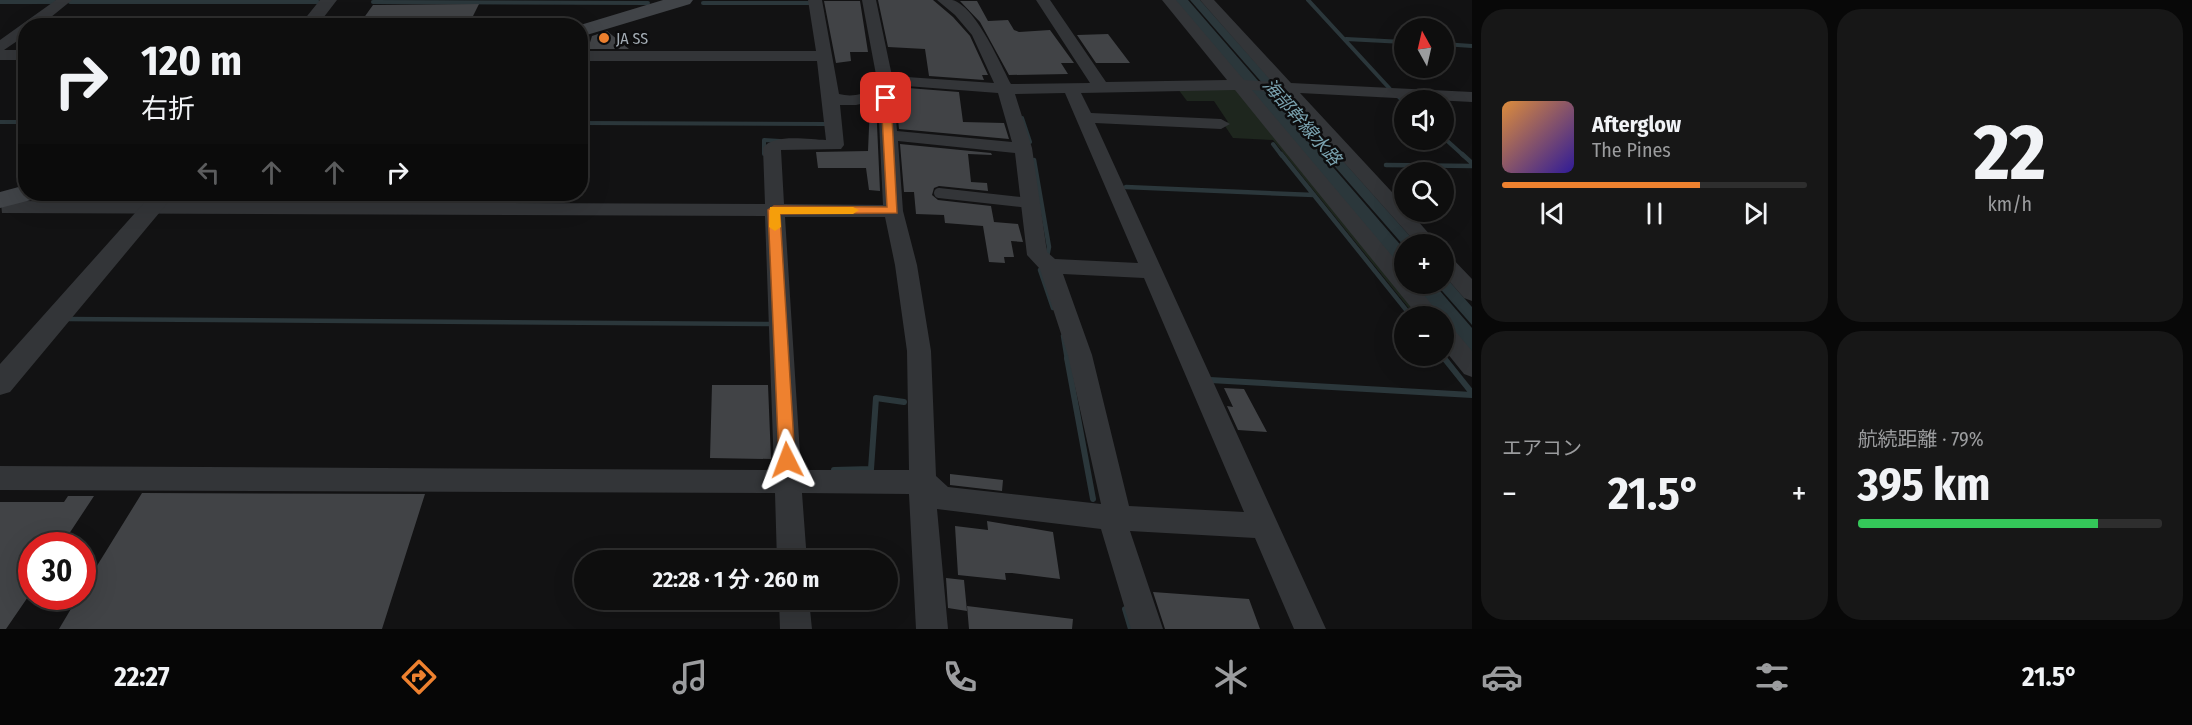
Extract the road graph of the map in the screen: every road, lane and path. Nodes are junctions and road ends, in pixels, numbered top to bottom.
1 (65, 0) edge
2 (329, 0) edge
3 (683, 0) edge
4 (814, 0) edge
5 (869, 0) edge
6 (944, 0) edge
7 (1043, 0) edge
8 (1168, 0) edge
9 (1208, 0) edge
10 (41, 18) edge
11 (314, 18) edge
12 (588, 29) edge
13 (18, 34) edge
14 (0, 47) edge
15 (0, 55) edge
16 (18, 55) edge
17 (588, 56) edge
18 (823, 57) junction
19 (885, 80) junction
20 (1241, 85) junction
21 (1283, 86) junction
22 (1101, 87) junction
23 (1071, 88) junction
24 (1005, 89) junction
25 (831, 97) junction
26 (1472, 97) edge
27 (1087, 118) junction
28 (1221, 124) dead end
29 (888, 135) junction
30 (1023, 148) junction
31 (939, 193) dead end
32 (18, 195) edge
33 (0, 200) edge
34 (158, 201) edge
35 (1030, 203) junction
36 (774, 210) junction
37 (893, 211) junction
38 (1419, 234) edge
39 (1050, 266) junction
40 (1153, 271) junction
41 (1454, 273) edge
42 (1472, 293) edge
43 (1422, 306) edge
44 (1454, 346) edge
45 (1472, 368) edge
46 (0, 384) edge
47 (0, 478) edge
48 (923, 482) junction
49 (788, 483) junction
50 (1115, 518) junction
51 (1263, 526) junction
52 (791, 550) edge
53 (795, 610) edge
54 (796, 629) edge
55 (932, 629) edge
56 (1148, 629) edge
57 (1310, 629) edge

1 - 10 street
2 - 11 street
3 - 12 main road
4 - 18 street
5 - 19 street
6 - 24 street
7 - 22 street
8 - 20 street
9 - 21 street
13 - 14 street
15 - 16 street
17 - 18 street
18 - 25 street
19 - 24 street
19 - 25 street
19 - 29 street
20 - 21 street
20 - 22 street
20 - 43 street
21 - 26 street
21 - 38 street
22 - 23 street
23 - 24 street
23 - 27 street
24 - 30 street
25 - 36 street
27 - 28 street
27 - 40 street
29 - 30 street
29 - 37 street
30 - 35 street
31 - 35 lane
32 - 33 main road
33 - 34 street
34 - 36 street
34 - 46 street
35 - 39 street
36 - 37 street
36 - 49 street
37 - 48 street
39 - 40 street
39 - 50 street
40 - 51 street
41 - 42 street
44 - 45 street
47 - 49 street
48 - 49 street
48 - 50 street
48 - 55 street
49 - 52 street
50 - 51 street
50 - 56 street
51 - 57 street
53 - 54 street

